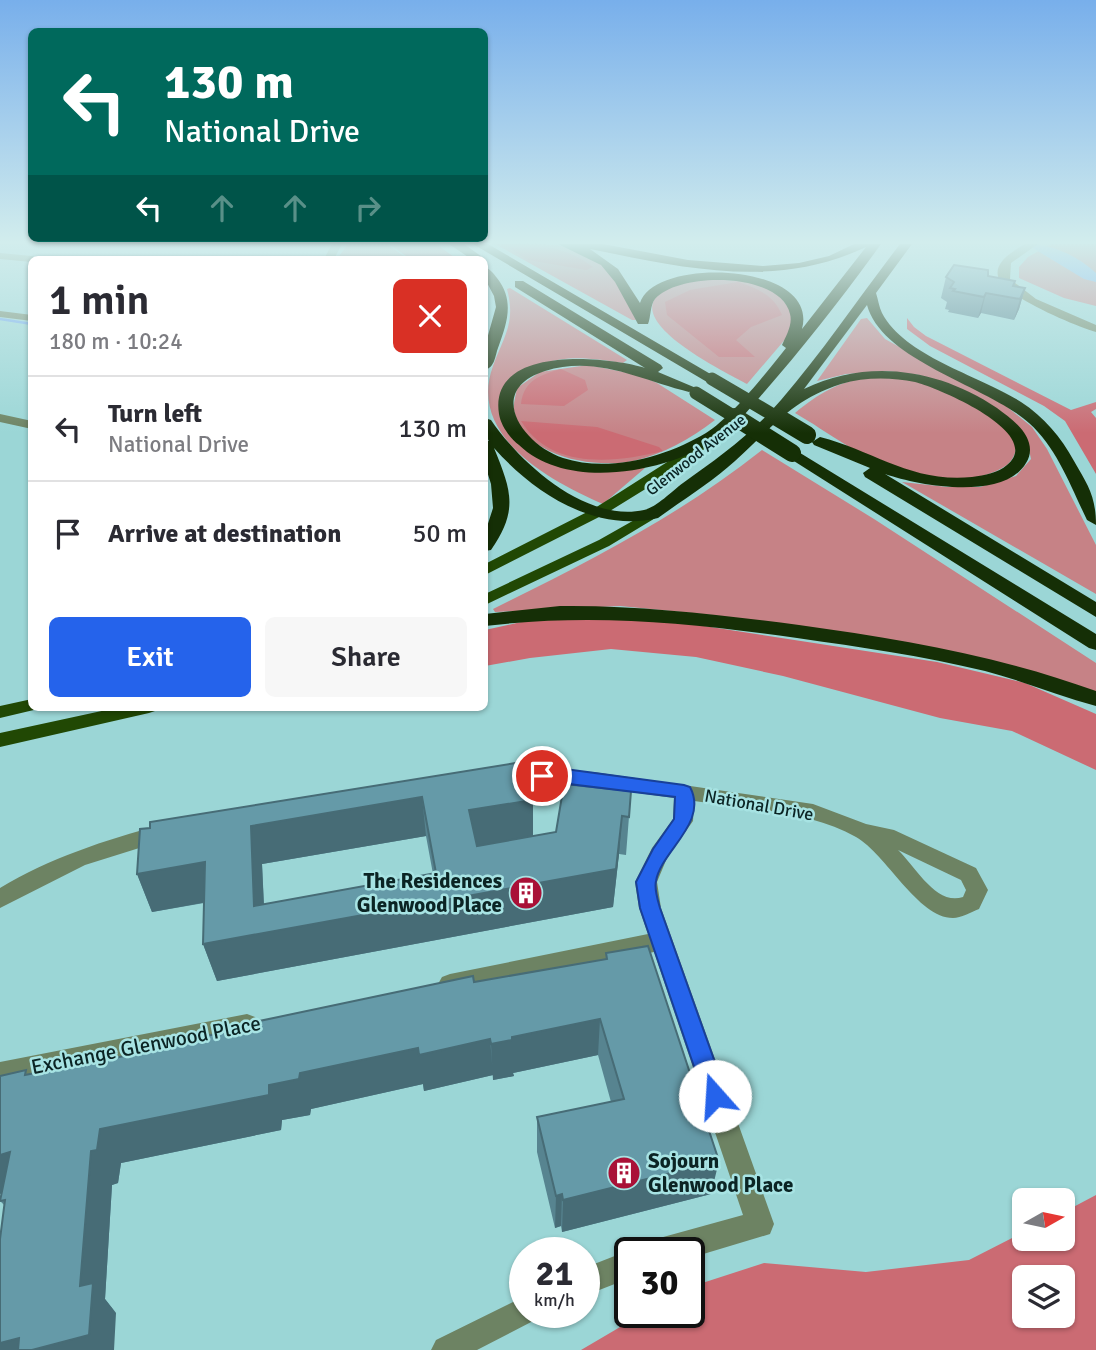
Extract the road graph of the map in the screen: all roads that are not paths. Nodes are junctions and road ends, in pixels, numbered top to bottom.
1 (503, 307) edge
2 (558, 307) edge
3 (588, 307) edge
4 (635, 307) edge
5 (645, 307) edge
6 (793, 307) edge
7 (826, 307) edge
8 (857, 307) edge
9 (874, 307) edge
10 (1046, 307) edge
11 (0, 314) edge
12 (28, 318) edge
13 (643, 320) junction
14 (1096, 329) edge
15 (488, 358) edge
16 (782, 363) junction
17 (694, 368) junction
18 (693, 391) junction
19 (785, 405) junction
20 (0, 418) edge
21 (28, 424) edge
22 (488, 428) edge
23 (711, 438) junction
24 (814, 439) junction
25 (488, 453) edge
26 (600, 513) junction
27 (652, 514) junction
28 (1096, 520) edge
29 (488, 541) edge
30 (488, 569) edge
31 (488, 599) edge
32 (1096, 611) edge
33 (488, 620) edge
34 (1096, 643) edge
35 (1096, 699) edge
36 (28, 706) edge
37 (131, 711) edge
38 (0, 712) edge
39 (0, 740) edge
40 (485, 778) edge
41 (684, 792) junction
42 (178, 829) edge
43 (864, 832) junction
44 (0, 899) edge
45 (662, 941) junction
46 (433, 987) edge
47 (270, 1020) edge
48 (0, 1074) edge
49 (705, 1239) edge
50 (509, 1318) edge
51 (446, 1350) edge

1 - 15 highway
2 - 18 highway
3 - 17 highway
4 - 13 highway
5 - 13 highway
6 - 16 highway
7 - 16 highway, Glenwood Avenue
8 - 19 highway, Glenwood Avenue
9 - 28 highway
10 - 14 street
11 - 12 street
13 - 17 highway
16 - 23 highway, Glenwood Avenue
17 - 24 highway, bridge
18 - 23 highway
18 - 34 highway, bridge
19 - 24 highway
19 - 27 highway, Glenwood Avenue
20 - 21 street
22 - 26 highway
23 - 26 main road, Glenwood Avenue
24 - 32 highway
25 - 29 highway
26 - 27 highway
26 - 30 main road, Glenwood Avenue
27 - 31 main road, Glenwood Avenue
33 - 35 highway
36 - 38 main road
37 - 39 main road
40 - 41 street, National Drive
41 - 43 street, National Drive
41 - 45 street
42 - 44 street
43 - 43 street, National Drive
45 - 46 street
45 - 49 street
47 - 48 street, Exchange Glenwood Place
50 - 51 street

